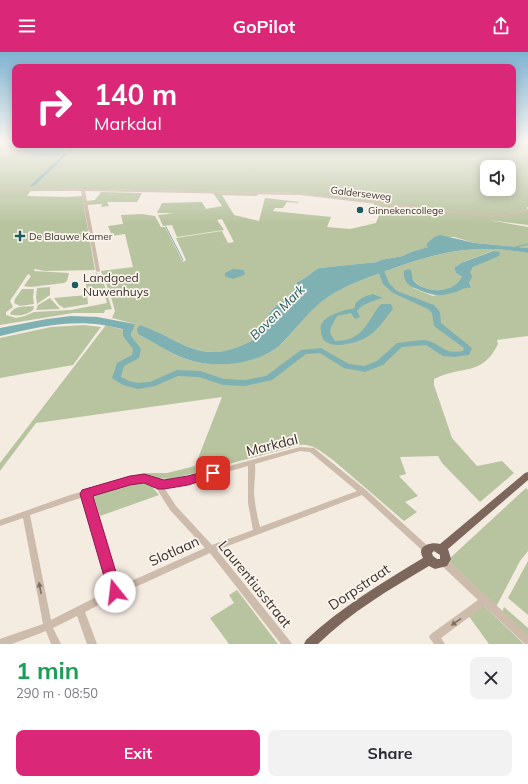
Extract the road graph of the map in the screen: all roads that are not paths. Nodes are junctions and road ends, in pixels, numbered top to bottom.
1 (0, 188) edge
2 (83, 190) junction
3 (528, 210) edge
4 (98, 271) dead end
5 (251, 463) junction
6 (528, 475) edge
7 (158, 484) junction
8 (363, 492) junction
9 (86, 494) junction
10 (26, 514) junction
11 (0, 523) edge
12 (258, 532) junction
13 (211, 549) junction
14 (441, 549) junction
15 (428, 555) junction
16 (444, 562) junction
17 (115, 592) junction
18 (484, 601) junction
19 (80, 610) junction
20 (48, 626) junction
21 (528, 641) edge
22 (0, 644) edge
23 (56, 644) edge
24 (92, 644) edge
25 (287, 644) edge
26 (310, 644) edge
27 (440, 644) edge

1 - 2 street, Galderseweg
2 - 3 street, Galderseweg
2 - 4 street
5 - 7 street, Markdal
5 - 8 street, Markdal
5 - 12 street
6 - 14 main road
7 - 9 street, Markdal
7 - 13 street, Laurentiusstraat
8 - 12 street, Slotlaan
8 - 15 street, Markdal
9 - 10 street, Markdal
9 - 17 street
10 - 11 street, Markdal
20 -> 10 street
12 - 13 street, Slotlaan
13 - 17 street, Slotlaan
13 - 25 street, Laurentiusstraat
14 - 15 main road
14 - 16 main road
15 - 16 main road
15 - 26 main road, Dorpstraat
16 - 18 street
17 - 19 street, Slotlaan
18 - 21 street
18 -> 27 street
19 - 20 street, Slotlaan
19 - 24 street
20 - 22 street, Slotlaan
20 - 23 street

